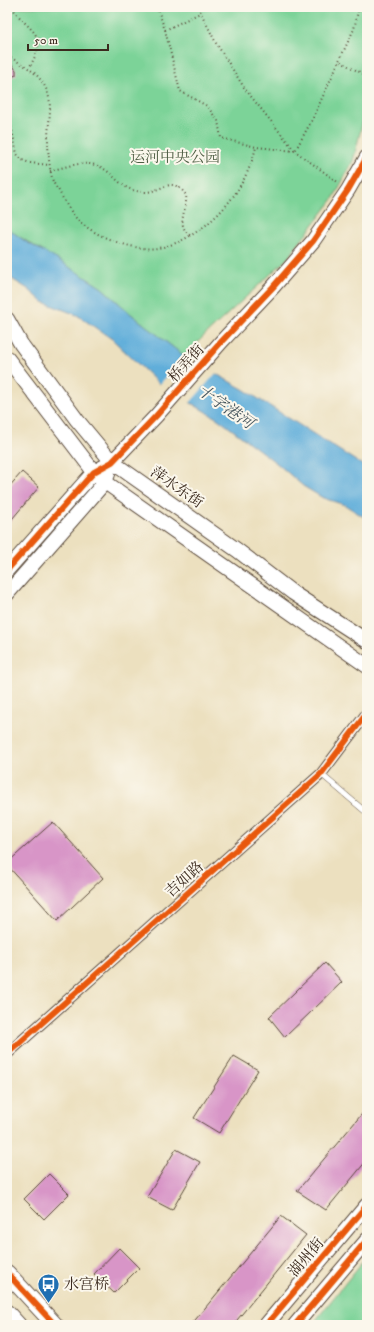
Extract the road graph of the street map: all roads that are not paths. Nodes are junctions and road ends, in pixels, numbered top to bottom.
1 (367, 157) edge
2 (7, 319) edge
3 (7, 358) edge
4 (112, 462) junction
5 (94, 472) junction
6 (105, 482) junction
7 (7, 570) edge
8 (7, 594) edge
9 (367, 641) edge
10 (367, 666) edge
11 (367, 713) edge
12 (321, 774) junction
13 (367, 813) edge
14 (7, 1054) edge
15 (367, 1205) edge
16 (367, 1240) edge
17 (7, 1273) edge
18 (7, 1313) edge
19 (18, 1325) edge
20 (55, 1325) edge
21 (266, 1325) edge
22 (295, 1325) edge

1 - 4 main road, 桥弄街
2 - 4 main road, 萍水东街
3 - 5 main road
4 - 5 main road, 桥弄街
4 - 6 main road, 桥弄街
4 - 9 main road, 萍水东街
5 - 6 main road
5 - 7 main road, 桥弄街
6 - 8 main road, 桥弄街
6 - 10 main road
11 - 12 street, 吉如路
12 - 13 lane
12 - 14 street, 吉如路
15 - 21 main road, 湖州街
16 - 22 main road
17 - 20 main road
18 - 19 main road

